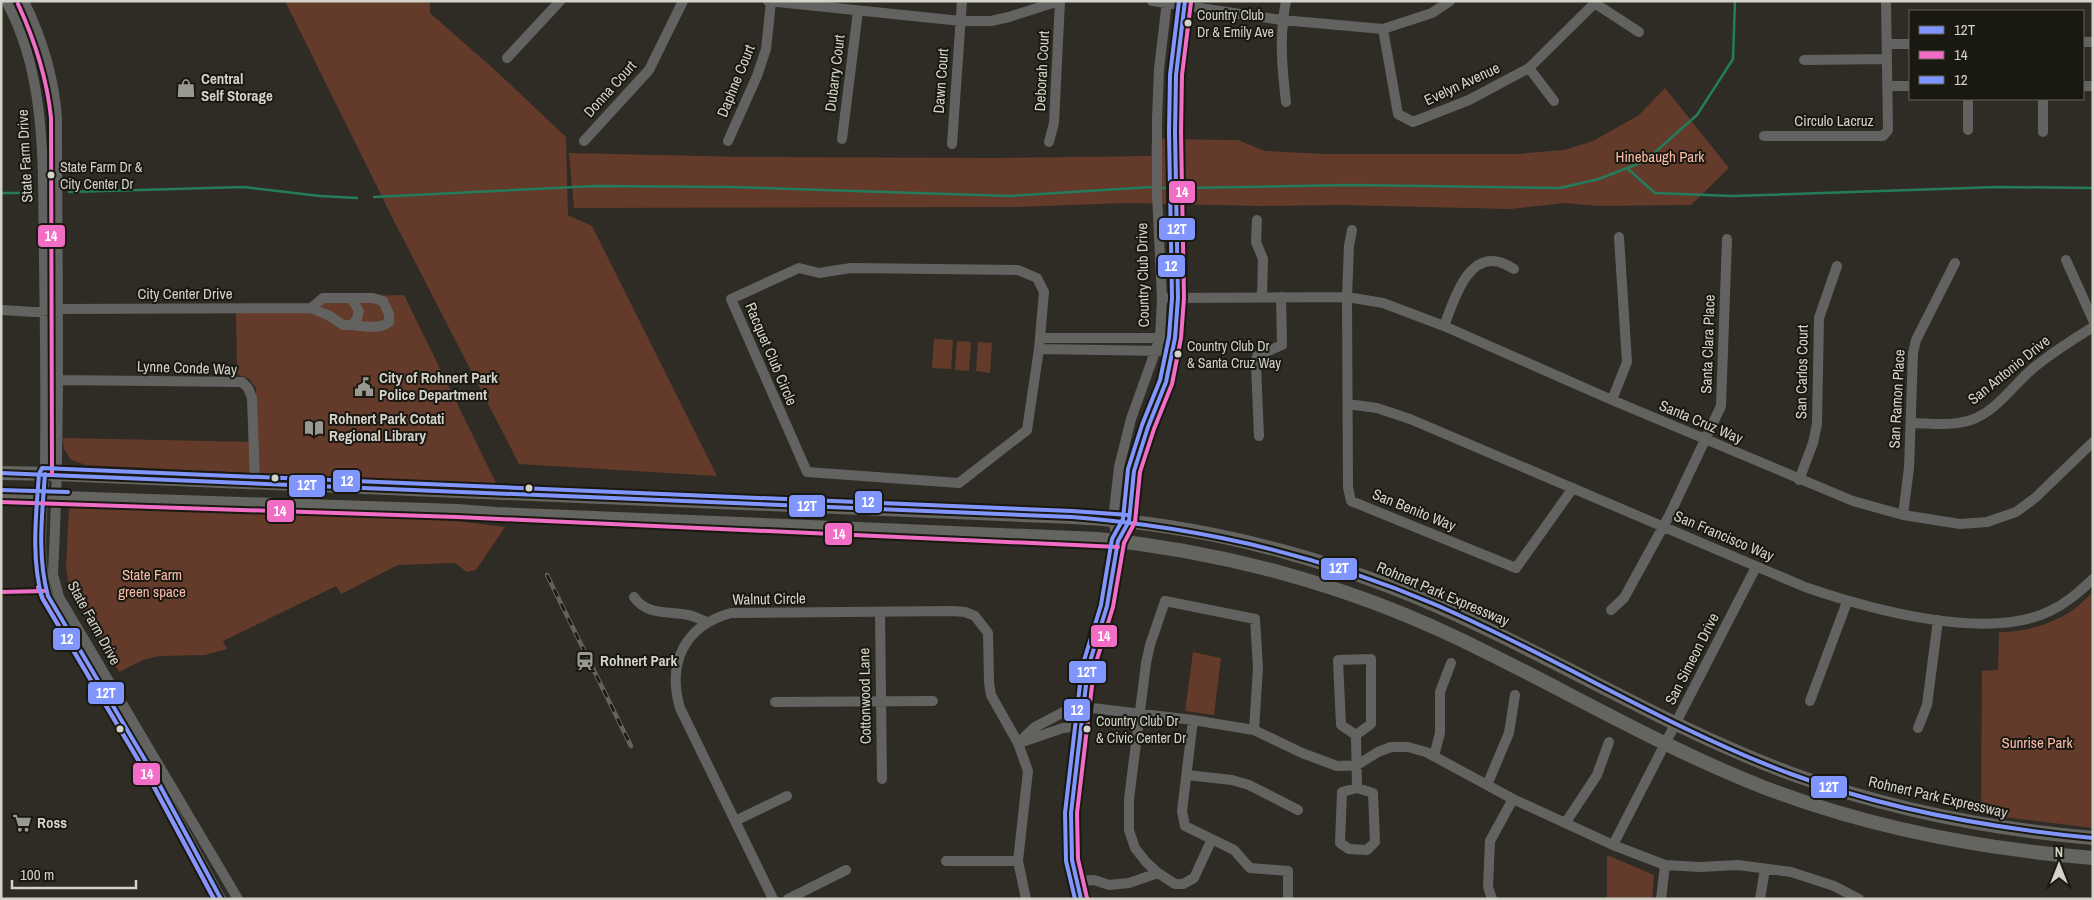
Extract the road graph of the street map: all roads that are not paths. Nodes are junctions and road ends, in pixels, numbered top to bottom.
1 (6, 1) edge
2 (24, 1) edge
3 (560, 1) edge
4 (683, 1) edge
5 (962, 1) edge
6 (1060, 1) edge
7 (1152, 1) edge
8 (1286, 1) edge
9 (1450, 1) edge
10 (1886, 1) edge
11 (770, 2) edge
12 (1166, 2) edge
13 (1185, 3) edge
14 (1597, 3) edge
15 (858, 11) junction
16 (1282, 20) junction
17 (961, 21) junction
18 (1384, 29) junction
19 (1640, 32) dead end
20 (1887, 44) junction
21 (1909, 44) edge
22 (507, 58) dead end
23 (1887, 59) junction
24 (1804, 60) dead end
25 (1529, 68) junction
26 (1887, 86) junction
27 (1909, 86) edge
28 (1554, 100) dead end
29 (1968, 100) edge
30 (2043, 100) edge
31 (1286, 102) dead end
32 (1968, 130) dead end
33 (2043, 132) dead end
34 (1764, 136) dead end
35 (842, 139) dead end
36 (584, 141) dead end
37 (728, 141) dead end
38 (1049, 142) dead end
39 (952, 144) dead end
40 (1257, 220) dead end
41 (1352, 230) dead end
42 (1619, 237) dead end
43 (1727, 240) dead end
44 (2066, 260) dead end
45 (1955, 263) dead end
46 (1837, 266) dead end
47 (1514, 269) dead end
48 (1262, 297) junction
49 (1281, 297) junction
50 (1347, 297) junction
51 (352, 298) junction
52 (1162, 298) junction
53 (1178, 298) junction
54 (311, 308) junction
55 (58, 309) junction
56 (1, 310) edge
57 (45, 310) junction
58 (2093, 320) edge
59 (352, 325) junction
60 (1444, 326) junction
61 (2093, 327) edge
62 (1040, 338) junction
63 (1160, 338) junction
64 (1174, 338) junction
65 (1039, 349) junction
66 (1157, 350) junction
67 (1172, 351) junction
68 (59, 380) junction
69 (1612, 400) junction
70 (1348, 404) junction
71 (1911, 423) junction
72 (1259, 436) dead end
73 (1704, 440) junction
74 (2093, 442) edge
75 (1, 473) edge
76 (51, 474) junction
77 (1799, 480) junction
78 (255, 482) junction
79 (1573, 488) junction
80 (1, 496) edge
81 (51, 498) junction
82 (1903, 515) junction
83 (1113, 520) junction
84 (1129, 521) junction
85 (1663, 526) junction
86 (1118, 541) junction
87 (1756, 566) junction
88 (2093, 579) edge
89 (634, 597) dead end
90 (1847, 602) junction
91 (1611, 610) dead end
92 (880, 612) junction
93 (1938, 620) junction
94 (707, 622) junction
95 (1451, 663) dead end
96 (1515, 695) dead end
97 (880, 701) junction
98 (933, 701) dead end
99 (1810, 701) dead end
100 (775, 702) dead end
101 (1084, 707) junction
102 (1139, 713) junction
103 (1193, 720) junction
104 (1675, 724) junction
105 (1081, 726) junction
106 (1918, 728) dead end
107 (1254, 730) junction
108 (1356, 735) junction
109 (1609, 742) dead end
110 (1018, 743) junction
111 (1665, 744) junction
112 (1434, 756) junction
113 (1357, 765) junction
114 (1187, 775) junction
115 (882, 779) dead end
116 (1487, 784) junction
117 (1357, 788) junction
118 (787, 796) dead end
119 (1513, 799) junction
120 (1298, 810) dead end
121 (735, 822) junction
122 (1566, 822) junction
123 (2093, 838) edge
124 (1212, 839) junction
125 (1613, 845) junction
126 (2093, 858) edge
127 (946, 861) dead end
128 (1018, 861) junction
129 (1665, 865) junction
130 (1765, 869) junction
131 (846, 870) dead end
132 (1158, 873) junction
133 (1076, 881) junction
134 (221, 899) edge
135 (238, 899) edge
136 (773, 899) edge
137 (788, 899) edge
138 (1026, 899) edge
139 (1081, 899) edge
140 (1288, 899) edge
141 (1492, 899) edge
142 (1661, 899) edge
143 (1760, 899) edge
144 (1859, 899) edge

1 - 57 street, State Farm Drive
2 - 55 street, State Farm Drive
3 - 22 street
4 - 36 street, Donna Court
5 - 17 street, Dawn Court
6 - 17 street
6 - 38 street, Deborah Court
7 - 12 street
8 - 16 street
9 - 18 street
10 - 20 street
11 - 15 street
11 - 37 street, Daphne Court
12 - 13 street
12 - 52 street, Country Club Drive
13 - 16 street
13 - 53 street, Country Club Drive
14 - 19 street
14 - 25 street, Evelyn Avenue
15 - 17 street
15 - 35 street, Dubarry Court
16 - 18 street
16 - 31 street
17 - 39 street, Dawn Court
18 - 25 street, Evelyn Avenue
20 - 21 street
20 - 23 street
23 - 24 street
23 - 26 street
25 - 28 street
26 - 27 street
26 - 34 street, Circulo Lacruz
29 - 32 street
30 - 33 street
40 - 48 street
41 - 50 street, San Benito Way
42 - 69 street
43 - 73 street, Santa Clara Place
44 - 58 street
45 - 71 street, San Ramon Place
46 - 77 street, San Carlos Court
47 - 60 street
48 - 49 street, Santa Cruz Way
48 - 53 street, Santa Cruz Way
49 - 50 street, Santa Cruz Way
49 - 72 street
50 - 60 street, Santa Cruz Way
50 - 70 street, San Benito Way
51 - 54 street, City Center Drive
51 - 59 street
51 - 59 street, City Center Drive
52 - 53 street, Santa Cruz Way
52 - 63 street, Country Club Drive
53 - 64 street, Country Club Drive
54 - 55 street, City Center Drive
54 - 59 street, City Center Drive
55 - 57 street, City Center Drive
55 - 68 street, State Farm Drive
56 - 57 street, City Center Drive
57 - 76 street, State Farm Drive
60 - 69 street, Santa Cruz Way
61 - 71 street, San Antonio Drive
62 - 63 street
62 - 65 street, Racquet Club Circle
62 - 65 street, Racquet Club Circle
63 - 64 street
63 - 66 street, Country Club Drive
64 - 67 street, Country Club Drive
65 - 66 street
66 - 67 street
66 - 83 street, Country Club Drive
67 - 84 street, Country Club Drive
68 - 76 street, State Farm Drive
68 - 78 street, Lynne Conde Way
69 - 73 street, Santa Cruz Way
70 - 79 street, San Francisco Way
70 - 79 street, San Benito Way
71 - 82 street, San Ramon Place
73 - 77 street, Santa Cruz Way
73 - 85 street, Santa Clara Place
74 - 82 street, Santa Cruz Way
75 - 76 main road, Rohnert Park Expressway
76 - 78 main road, Rohnert Park Expressway
76 - 81 street, State Farm Drive
77 - 82 street, Santa Cruz Way
78 - 83 main road, Rohnert Park Expressway
79 - 85 street, San Francisco Way
80 - 81 main road
81 - 86 main road
81 - 134 street, State Farm Drive
81 - 135 street, State Farm Drive
83 - 84 main road, Rohnert Park Expressway
83 - 86 street, Country Club Drive
84 - 86 street, Country Club Drive
84 - 104 main road, Rohnert Park Expressway
85 - 87 street, San Francisco Way
85 - 91 street, Santa Clara Place
86 - 101 main road, Country Club Drive
86 - 111 main road
87 - 90 street, San Francisco Way
87 - 104 street, San Simeon Drive
88 - 93 street, San Francisco Way
89 - 94 street
90 - 93 street, San Francisco Way
90 - 99 street
92 - 94 street, Walnut Circle
92 - 97 street, Cottonwood Lane
92 - 110 street, Walnut Circle
93 - 106 street
94 - 121 street, Walnut Circle
95 - 112 street
96 - 116 street
97 - 98 street
97 - 100 street
97 - 115 street, Cottonwood Lane
101 - 102 street
101 - 105 main road, Country Club Drive
101 - 110 street
102 - 103 street
102 - 107 street
102 - 132 street
103 - 107 street
103 - 114 street
104 - 111 street, San Simeon Drive
104 - 123 main road, Rohnert Park Expressway
105 - 110 street
105 - 133 main road, Country Club Drive
107 - 113 street
108 - 108 street
108 - 113 street
109 - 122 street
110 - 128 street, Walnut Circle
111 - 125 street, San Simeon Drive
111 - 126 main road
112 - 113 street
112 - 116 street
113 - 117 street
114 - 120 street
114 - 124 street
116 - 119 street
117 - 117 street
118 - 121 street
119 - 122 street
119 - 141 street
121 - 136 street, Walnut Circle
122 - 125 street
124 - 132 street
124 - 140 street
125 - 129 street
127 - 128 street
128 - 138 street, Walnut Circle
129 - 130 street
129 - 142 street
130 - 143 street
130 - 144 street
131 - 137 street
132 - 133 street
133 - 139 main road, Country Club Drive

